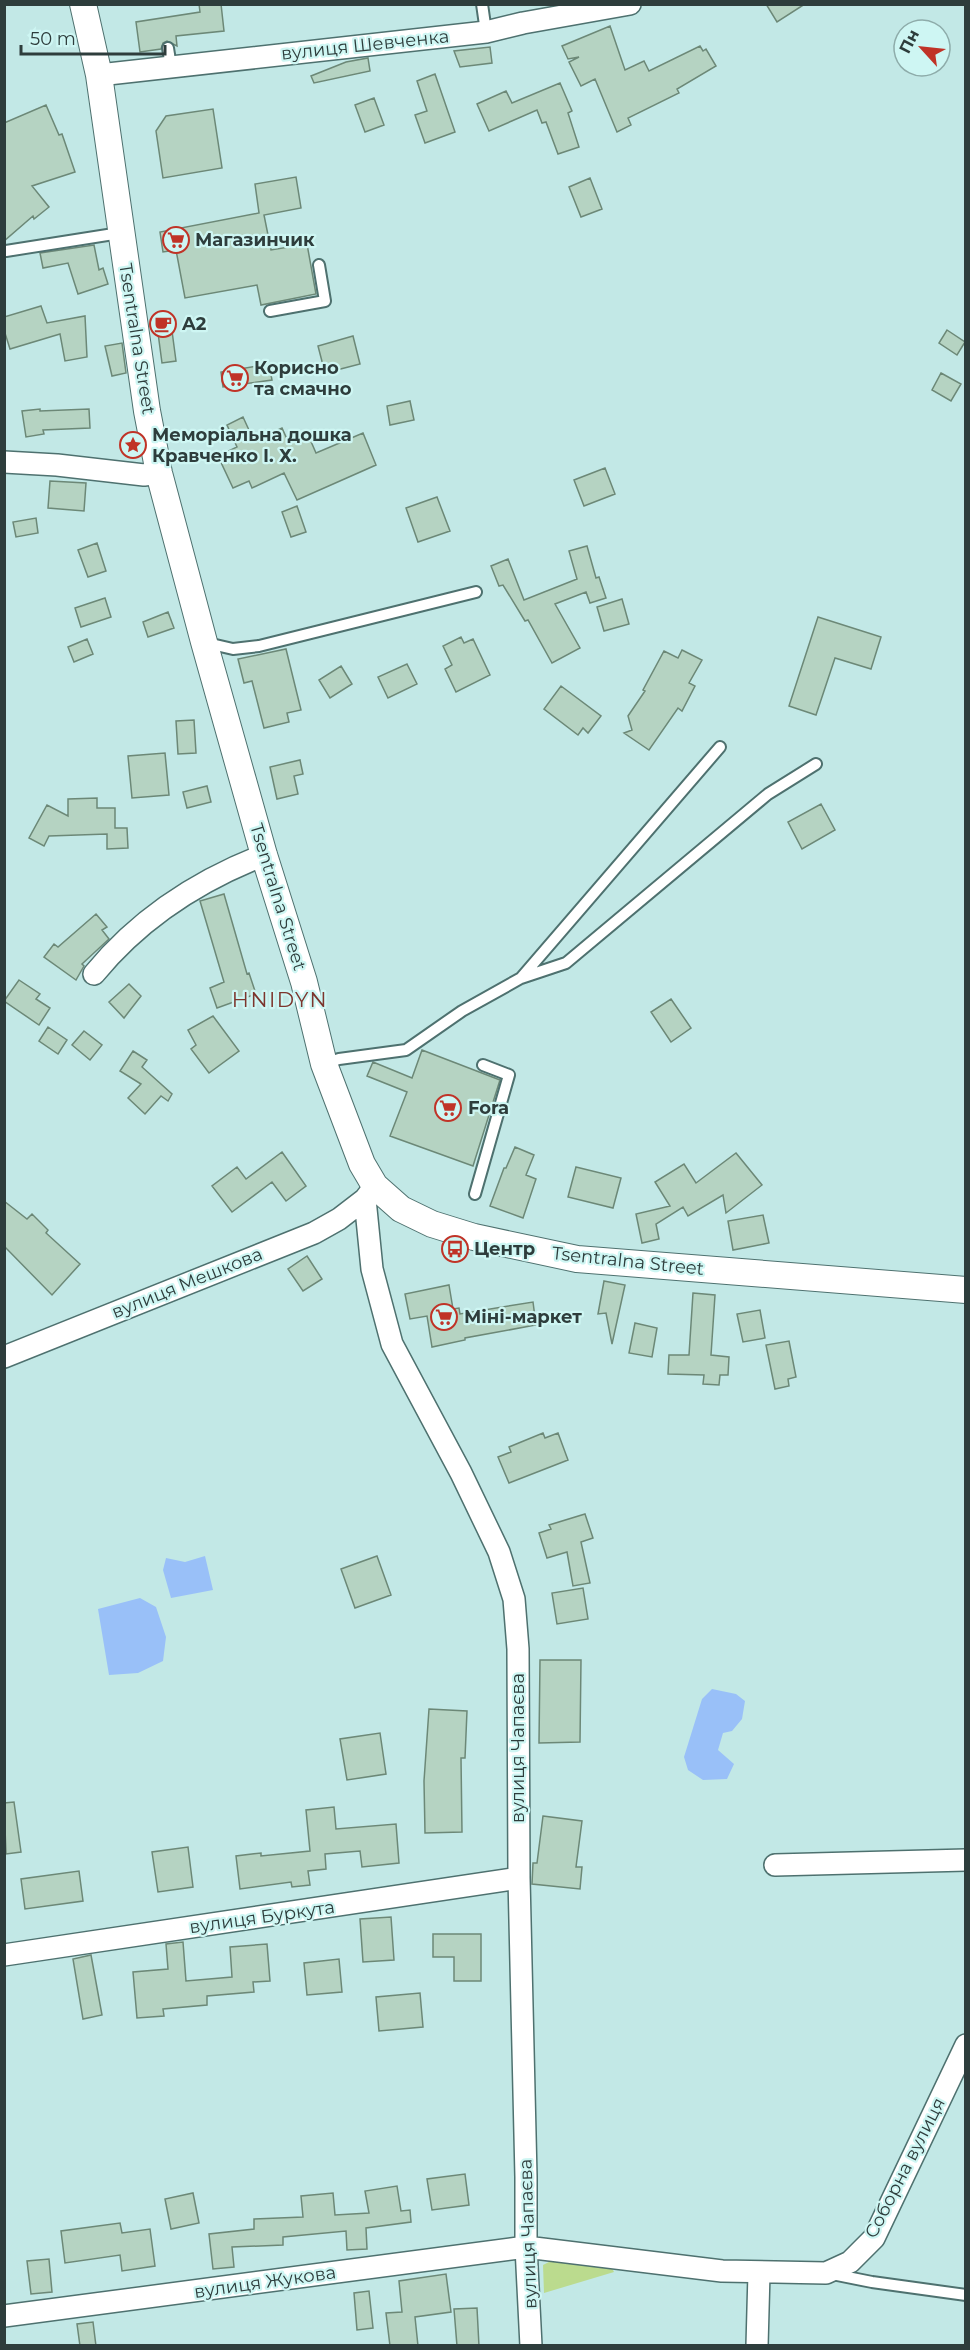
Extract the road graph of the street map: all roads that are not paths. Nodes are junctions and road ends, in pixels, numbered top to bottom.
1 (83, 4) edge
2 (482, 4) edge
3 (630, 4) edge
4 (486, 32) junction
5 (99, 75) junction
6 (120, 233) junction
7 (6, 251) edge
8 (319, 265) dead end
9 (270, 310) dead end
10 (4, 462) edge
11 (159, 473) junction
12 (476, 592) dead end
13 (204, 642) junction
14 (720, 747) dead end
15 (816, 764) dead end
16 (264, 855) junction
17 (94, 974) dead end
18 (521, 978) junction
19 (324, 1064) junction
20 (483, 1065) dead end
21 (370, 1192) junction
22 (475, 1194) dead end
23 (966, 1290) edge
24 (4, 1357) edge
25 (966, 1860) edge
26 (775, 1865) dead end
27 (519, 1878) junction
28 (4, 1955) edge
29 (966, 2045) edge
30 (526, 2247) junction
31 (759, 2273) junction
32 (825, 2273) junction
33 (966, 2295) edge
34 (4, 2316) edge
35 (531, 2346) edge
36 (757, 2346) edge

1 - 5 street, Tsentralna Street
2 - 4 lane
3 - 4 street, вулиця Шевченка
4 - 5 street, вулиця Шевченка
5 - 6 street, Tsentralna Street
6 - 7 lane
6 - 11 street, Tsentralna Street
8 - 9 lane
10 - 11 street
11 - 13 street, Tsentralna Street
12 - 13 lane
13 - 16 street, Tsentralna Street
14 - 18 lane
15 - 18 lane
16 - 17 street
16 - 19 street, Tsentralna Street
18 - 19 lane
19 - 21 street, Tsentralna Street
20 - 22 lane
21 - 23 street, Tsentralna Street
21 - 24 street, вулиця Мешкова
21 - 27 street, вулиця Чапаєва
25 - 26 street
27 - 28 street, вулиця Буркута
27 - 30 street, вулиця Чапаєва
29 - 32 street, Соборна вулиця
30 - 31 street, вулиця Жукова
30 - 34 street, вулиця Жукова
30 - 35 street, вулиця Чапаєва
31 - 32 street, Соборна вулиця
31 - 36 street
32 - 33 lane, Соборна вулиця

